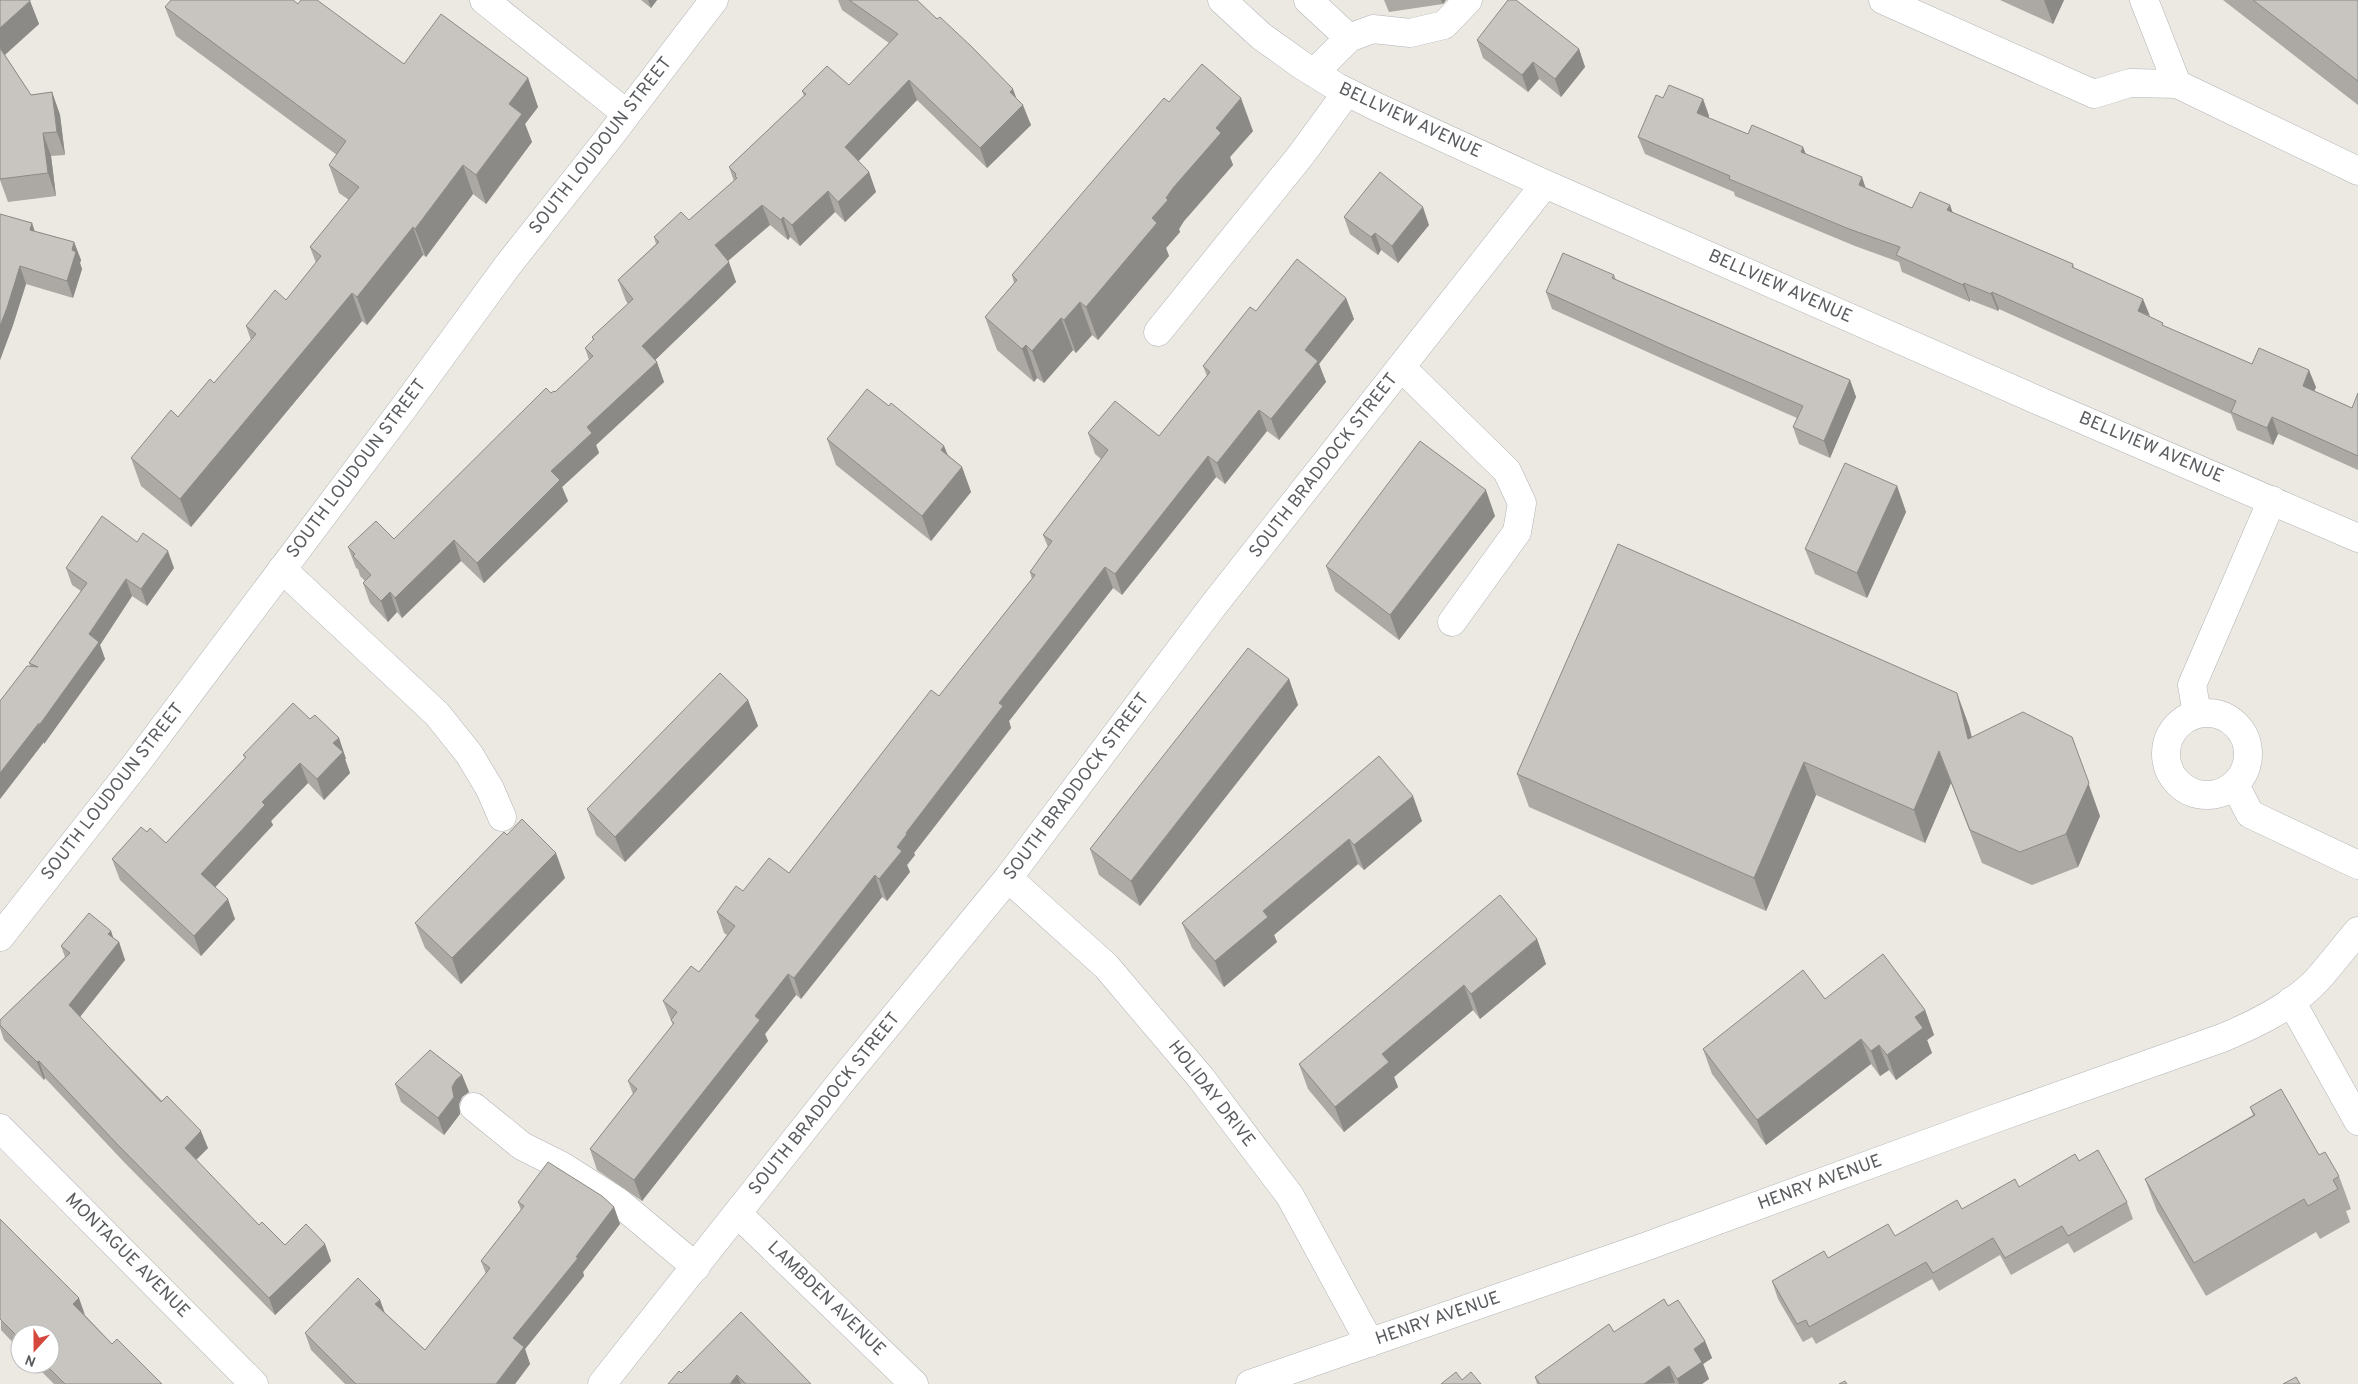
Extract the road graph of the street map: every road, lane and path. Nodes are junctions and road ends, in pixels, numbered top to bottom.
1 (484, 0) edge
2 (714, 0) edge
3 (1222, 0) edge
4 (1308, 0) edge
5 (1468, 0) edge
6 (1882, 0) edge
7 (2144, 0) edge
8 (1349, 38) junction
9 (1314, 73) junction
10 (2177, 84) junction
11 (1347, 92) junction
12 (627, 114) junction
13 (2358, 171) edge
14 (1545, 184) junction
15 (1158, 332) dead end
16 (1401, 367) junction
17 (2272, 500) junction
18 (2358, 538) edge
19 (282, 569) junction
20 (1452, 622) dead end
21 (2197, 713) junction
22 (2235, 785) junction
23 (502, 817) dead end
24 (2358, 865) edge
25 (1008, 878) junction
26 (2358, 930) edge
27 (0, 937) edge
28 (2291, 1001) junction
29 (474, 1107) dead end
30 (2358, 1121) edge
31 (0, 1128) edge
32 (738, 1214) junction
33 (696, 1267) junction
34 (1370, 1343) junction
35 (254, 1384) edge
36 (602, 1384) edge
37 (914, 1384) edge
38 (1250, 1384) edge

1 - 12 street
2 - 12 street, SOUTH LOUDOUN STREET
3 - 9 street, BELLVIEW AVENUE
4 - 8 street
5 - 8 street
6 - 10 street
7 - 10 street
8 - 9 street
9 - 11 street, BELLVIEW AVENUE
10 - 13 street
11 - 14 street, BELLVIEW AVENUE
11 - 15 street
12 - 19 street, SOUTH LOUDOUN STREET
14 - 16 street, SOUTH BRADDOCK STREET
14 - 17 street, BELLVIEW AVENUE
16 - 20 street
16 - 25 street, SOUTH BRADDOCK STREET
17 - 18 street, BELLVIEW AVENUE
17 - 21 street
19 - 23 street
19 - 27 street, SOUTH LOUDOUN STREET
21 - 22 street
21 - 22 street
22 - 24 street
25 - 32 street, SOUTH BRADDOCK STREET
25 - 34 street, HOLIDAY DRIVE
26 - 28 street, HENRY AVENUE
28 - 30 street
28 - 34 street, HENRY AVENUE
29 - 33 street
31 - 35 street, MONTAGUE AVENUE
32 - 33 street, SOUTH BRADDOCK STREET
32 - 37 street, LAMBDEN AVENUE
33 - 36 street, SOUTH BRADDOCK STREET
34 - 38 street, HENRY AVENUE

